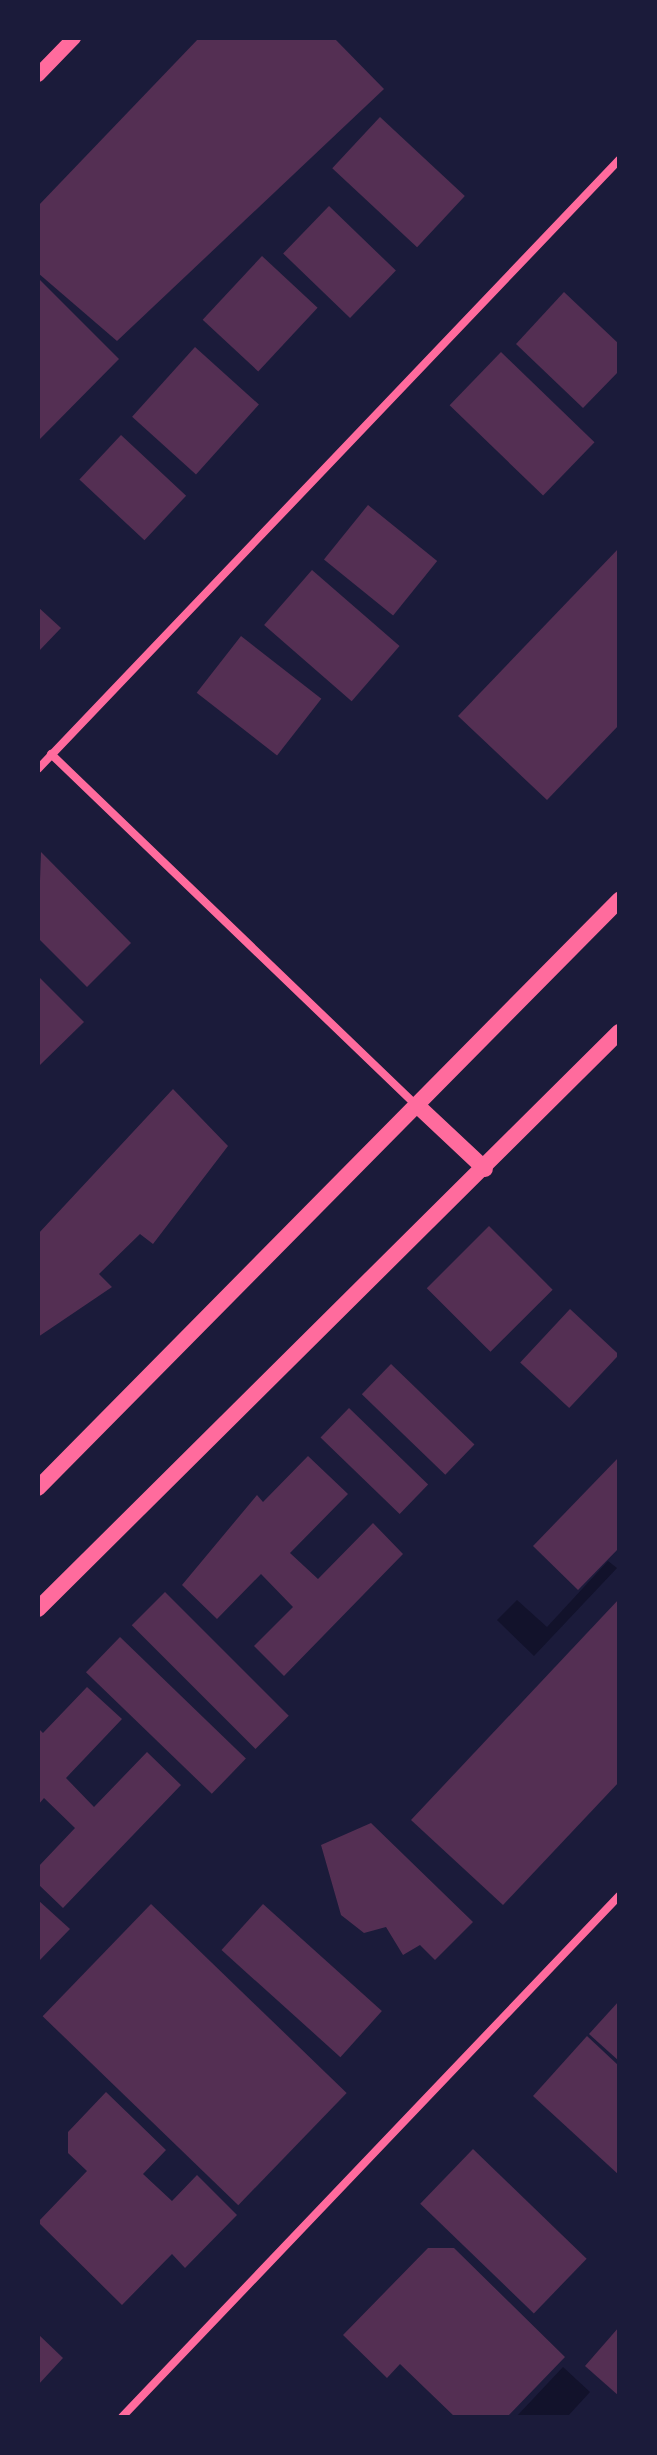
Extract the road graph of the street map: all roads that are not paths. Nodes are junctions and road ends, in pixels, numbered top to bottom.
1 (74, 38) edge
2 (38, 75) edge
3 (619, 160) edge
4 (51, 754) junction
5 (38, 769) edge
6 (619, 900) edge
7 (619, 1032) edge
8 (420, 1108) junction
9 (485, 1169) junction
10 (38, 1488) edge
11 (38, 1609) edge
12 (619, 1896) edge
13 (122, 2417) edge

1 - 2 street
3 - 4 street
4 - 5 street
4 - 8 street
6 - 8 main road
7 - 9 main road
8 - 9 main road
8 - 10 main road
9 - 11 main road
12 - 13 street

